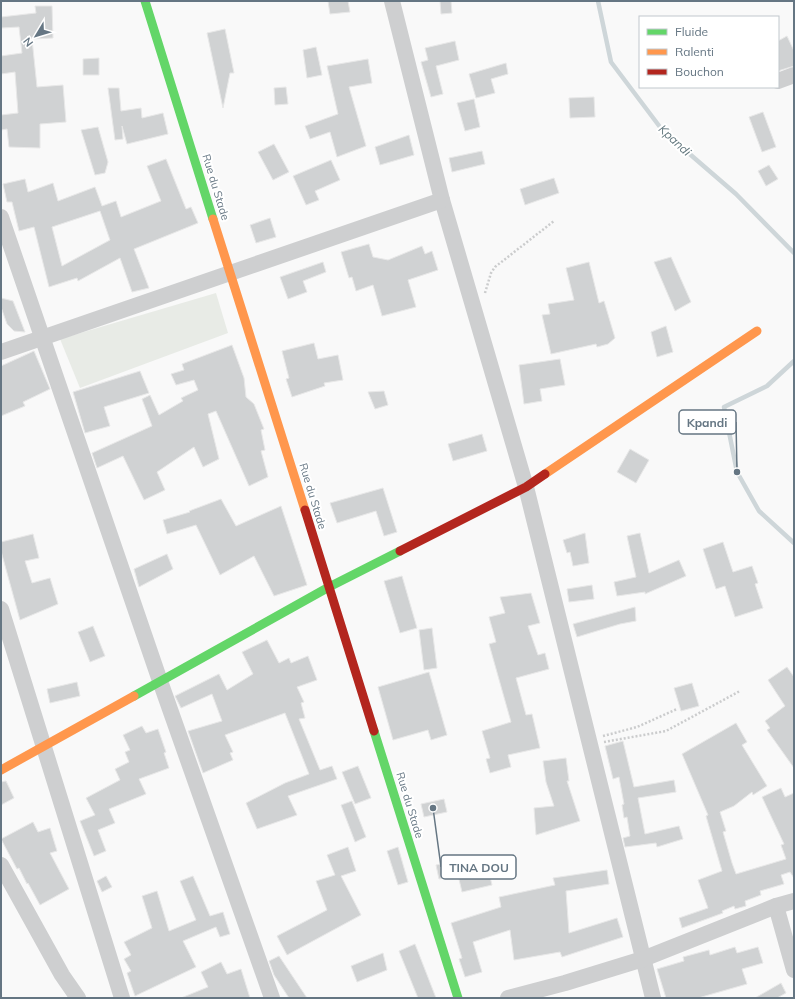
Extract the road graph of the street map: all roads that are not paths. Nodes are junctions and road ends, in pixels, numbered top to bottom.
1 (145, 1) edge
2 (392, 1) edge
3 (794, 75) edge
4 (779, 81) edge
5 (442, 200) junction
6 (1, 217) edge
7 (230, 272) junction
8 (757, 331) dead end
9 (43, 337) junction
10 (1, 352) edge
11 (526, 487) junction
12 (329, 587) junction
13 (1, 609) edge
14 (160, 682) junction
15 (44, 746) junction
16 (1, 770) edge
17 (1, 866) edge
18 (794, 901) edge
19 (776, 906) junction
20 (643, 959) junction
21 (794, 970) edge
22 (78, 998) edge
23 (122, 998) edge
24 (272, 998) edge
25 (458, 998) edge
26 (508, 998) edge
27 (653, 998) edge

1 - 7 street, Rue du Stade
2 - 5 street
3 - 4 street
5 - 7 street
5 - 11 street
6 - 9 street
7 - 9 street
7 - 12 street, Rue du Stade
8 - 11 street
9 - 10 street
9 - 14 street
11 - 12 street
11 - 20 street
12 - 14 street
12 - 25 street, Rue du Stade
13 - 15 street
14 - 15 street
14 - 24 street
15 - 16 street
15 - 23 street
17 - 22 street
18 - 19 street
19 - 20 street
19 - 21 street
20 - 26 street
20 - 27 street

